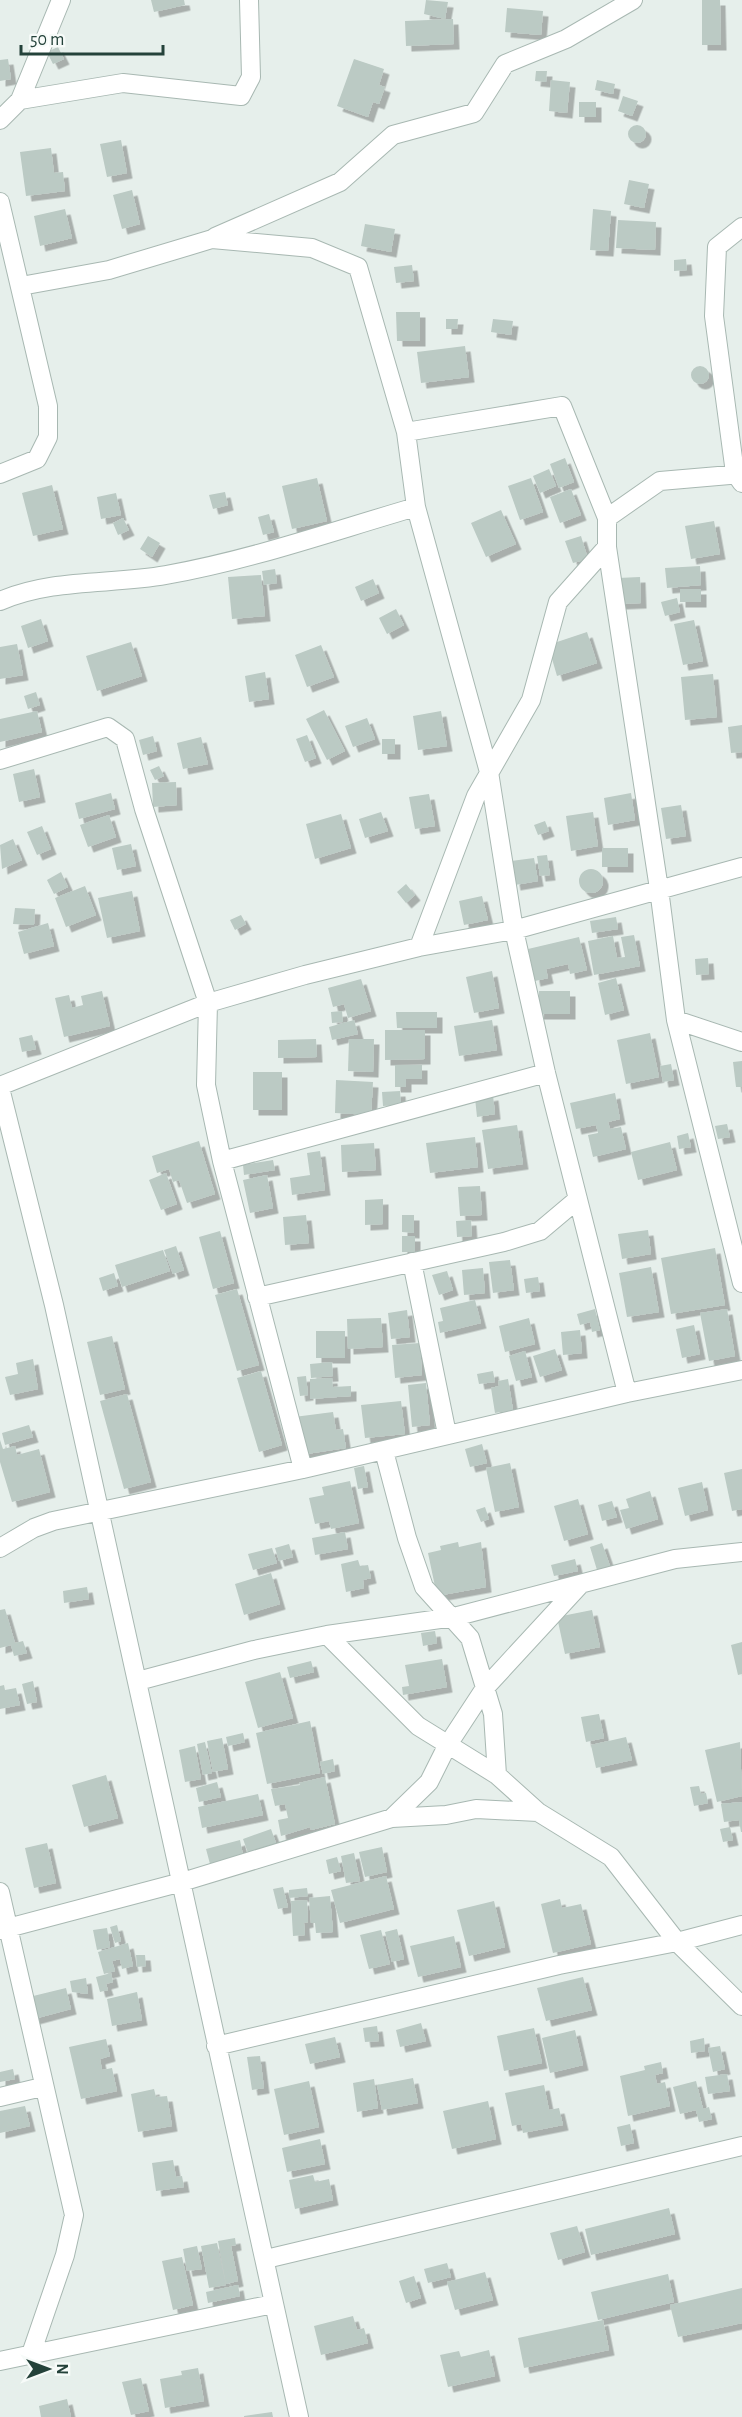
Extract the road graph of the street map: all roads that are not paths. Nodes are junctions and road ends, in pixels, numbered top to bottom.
1 (60, 0) edge
2 (249, 0) edge
3 (633, 0) edge
4 (20, 100) junction
5 (0, 120) edge
6 (0, 202) edge
7 (742, 227) edge
8 (212, 239) junction
9 (21, 286) junction
10 (406, 432) junction
11 (0, 474) edge
12 (740, 477) edge
13 (416, 507) junction
14 (607, 518) junction
15 (607, 547) junction
16 (0, 601) edge
17 (0, 760) edge
18 (489, 772) junction
19 (742, 867) edge
20 (659, 889) junction
21 (514, 930) junction
22 (419, 947) junction
23 (208, 1003) junction
24 (676, 1020) junction
25 (742, 1042) edge
26 (546, 1072) junction
27 (0, 1087) edge
28 (222, 1161) junction
29 (578, 1199) junction
30 (412, 1262) junction
31 (742, 1283) edge
32 (257, 1297) junction
33 (742, 1370) edge
34 (627, 1393) junction
35 (447, 1434) junction
36 (384, 1451) junction
37 (303, 1469) junction
38 (99, 1510) junction
39 (4, 1542) edge
40 (742, 1552) edge
41 (580, 1585) junction
42 (454, 1617) junction
43 (327, 1635) junction
44 (138, 1681) junction
45 (485, 1688) junction
46 (447, 1746) junction
47 (497, 1775) junction
48 (538, 1812) junction
49 (392, 1818) junction
50 (182, 1882) junction
51 (0, 1892) edge
52 (742, 1925) edge
53 (5, 1929) edge
54 (677, 1942) junction
55 (742, 2006) edge
56 (216, 2046) junction
57 (42, 2087) junction
58 (0, 2097) edge
59 (742, 2146) edge
60 (266, 2259) junction
61 (273, 2304) junction
62 (31, 2354) junction
63 (0, 2361) edge
64 (299, 2417) edge

1 - 4 street
2 - 4 street
3 - 8 street
4 - 5 street
6 - 9 street
7 - 12 street
8 - 9 street
8 - 10 street
9 - 11 street
10 - 13 street
10 - 14 street
12 - 14 street
13 - 16 street
13 - 18 street
14 - 15 street
15 - 18 street
15 - 20 street
17 - 23 street
18 - 21 street
18 - 22 street
19 - 20 street
20 - 21 street
20 - 24 street
21 - 22 street
21 - 26 street
22 - 23 street
23 - 27 street
23 - 28 street
24 - 25 street
24 - 31 street
26 - 28 street
26 - 29 street
27 - 38 street
28 - 32 street
29 - 30 street
29 - 34 street
30 - 32 street
30 - 35 street
32 - 37 street
33 - 34 street
34 - 35 street
35 - 36 street
36 - 37 street
36 - 42 street
37 - 38 street
38 - 39 street
38 - 44 street
40 - 41 street
41 - 42 street
41 - 45 street
42 - 43 street
42 - 45 street
43 - 44 street
43 - 46 street
44 - 50 street
45 - 46 street
45 - 47 street
46 - 47 street
46 - 49 street
47 - 48 street
48 - 49 street
48 - 54 street
49 - 50 street
50 - 53 street
50 - 56 street
51 - 53 street
52 - 54 street
53 - 57 street
54 - 55 street
54 - 56 street
56 - 60 street
57 - 58 street
57 - 62 street
59 - 60 street
60 - 61 street
61 - 62 street
61 - 64 street
62 - 63 street

